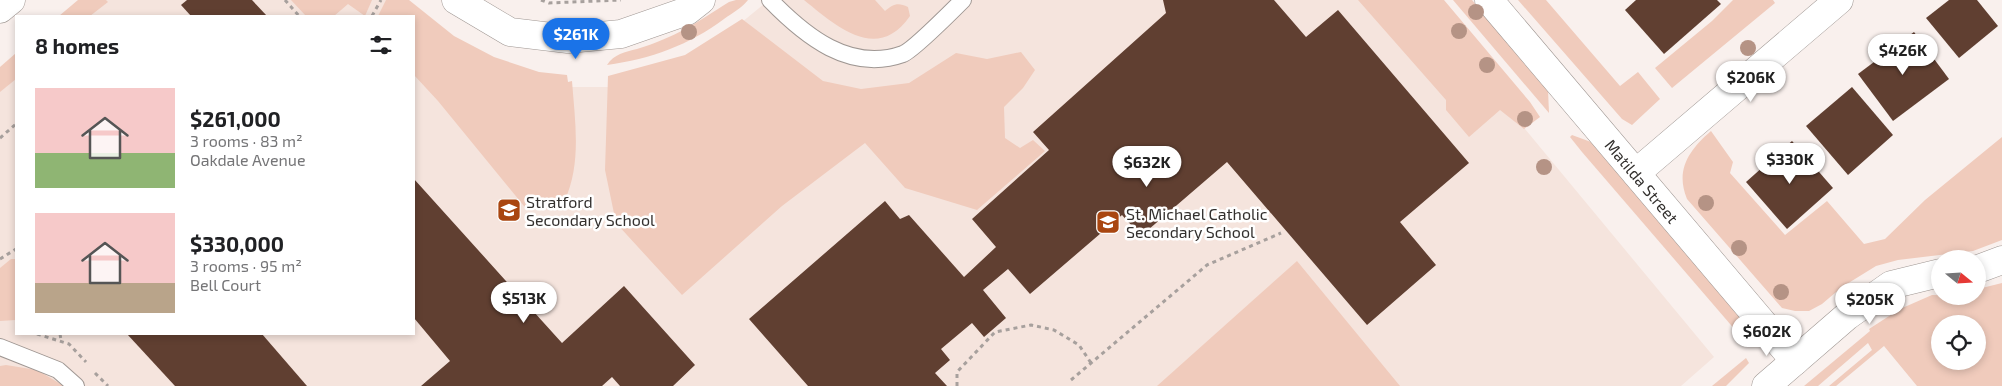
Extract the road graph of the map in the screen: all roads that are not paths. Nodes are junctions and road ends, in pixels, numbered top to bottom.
1 (11, 0) edge
2 (456, 0) edge
3 (700, 0) edge
4 (770, 0) edge
5 (963, 0) edge
6 (1489, 0) edge
7 (1831, 2) edge
8 (0, 9) edge
9 (1636, 173) junction
10 (2002, 260) edge
11 (1986, 266) edge
12 (1931, 275) edge
13 (0, 347) edge
14 (1795, 361) junction
15 (76, 386) edge
16 (1766, 386) edge

1 - 8 street
2 - 3 street
4 - 5 lane
6 - 9 street, Matilda Street
7 - 9 street
9 - 14 street, Matilda Street
10 - 11 street
12 - 14 street
13 - 15 lane
14 - 16 street

